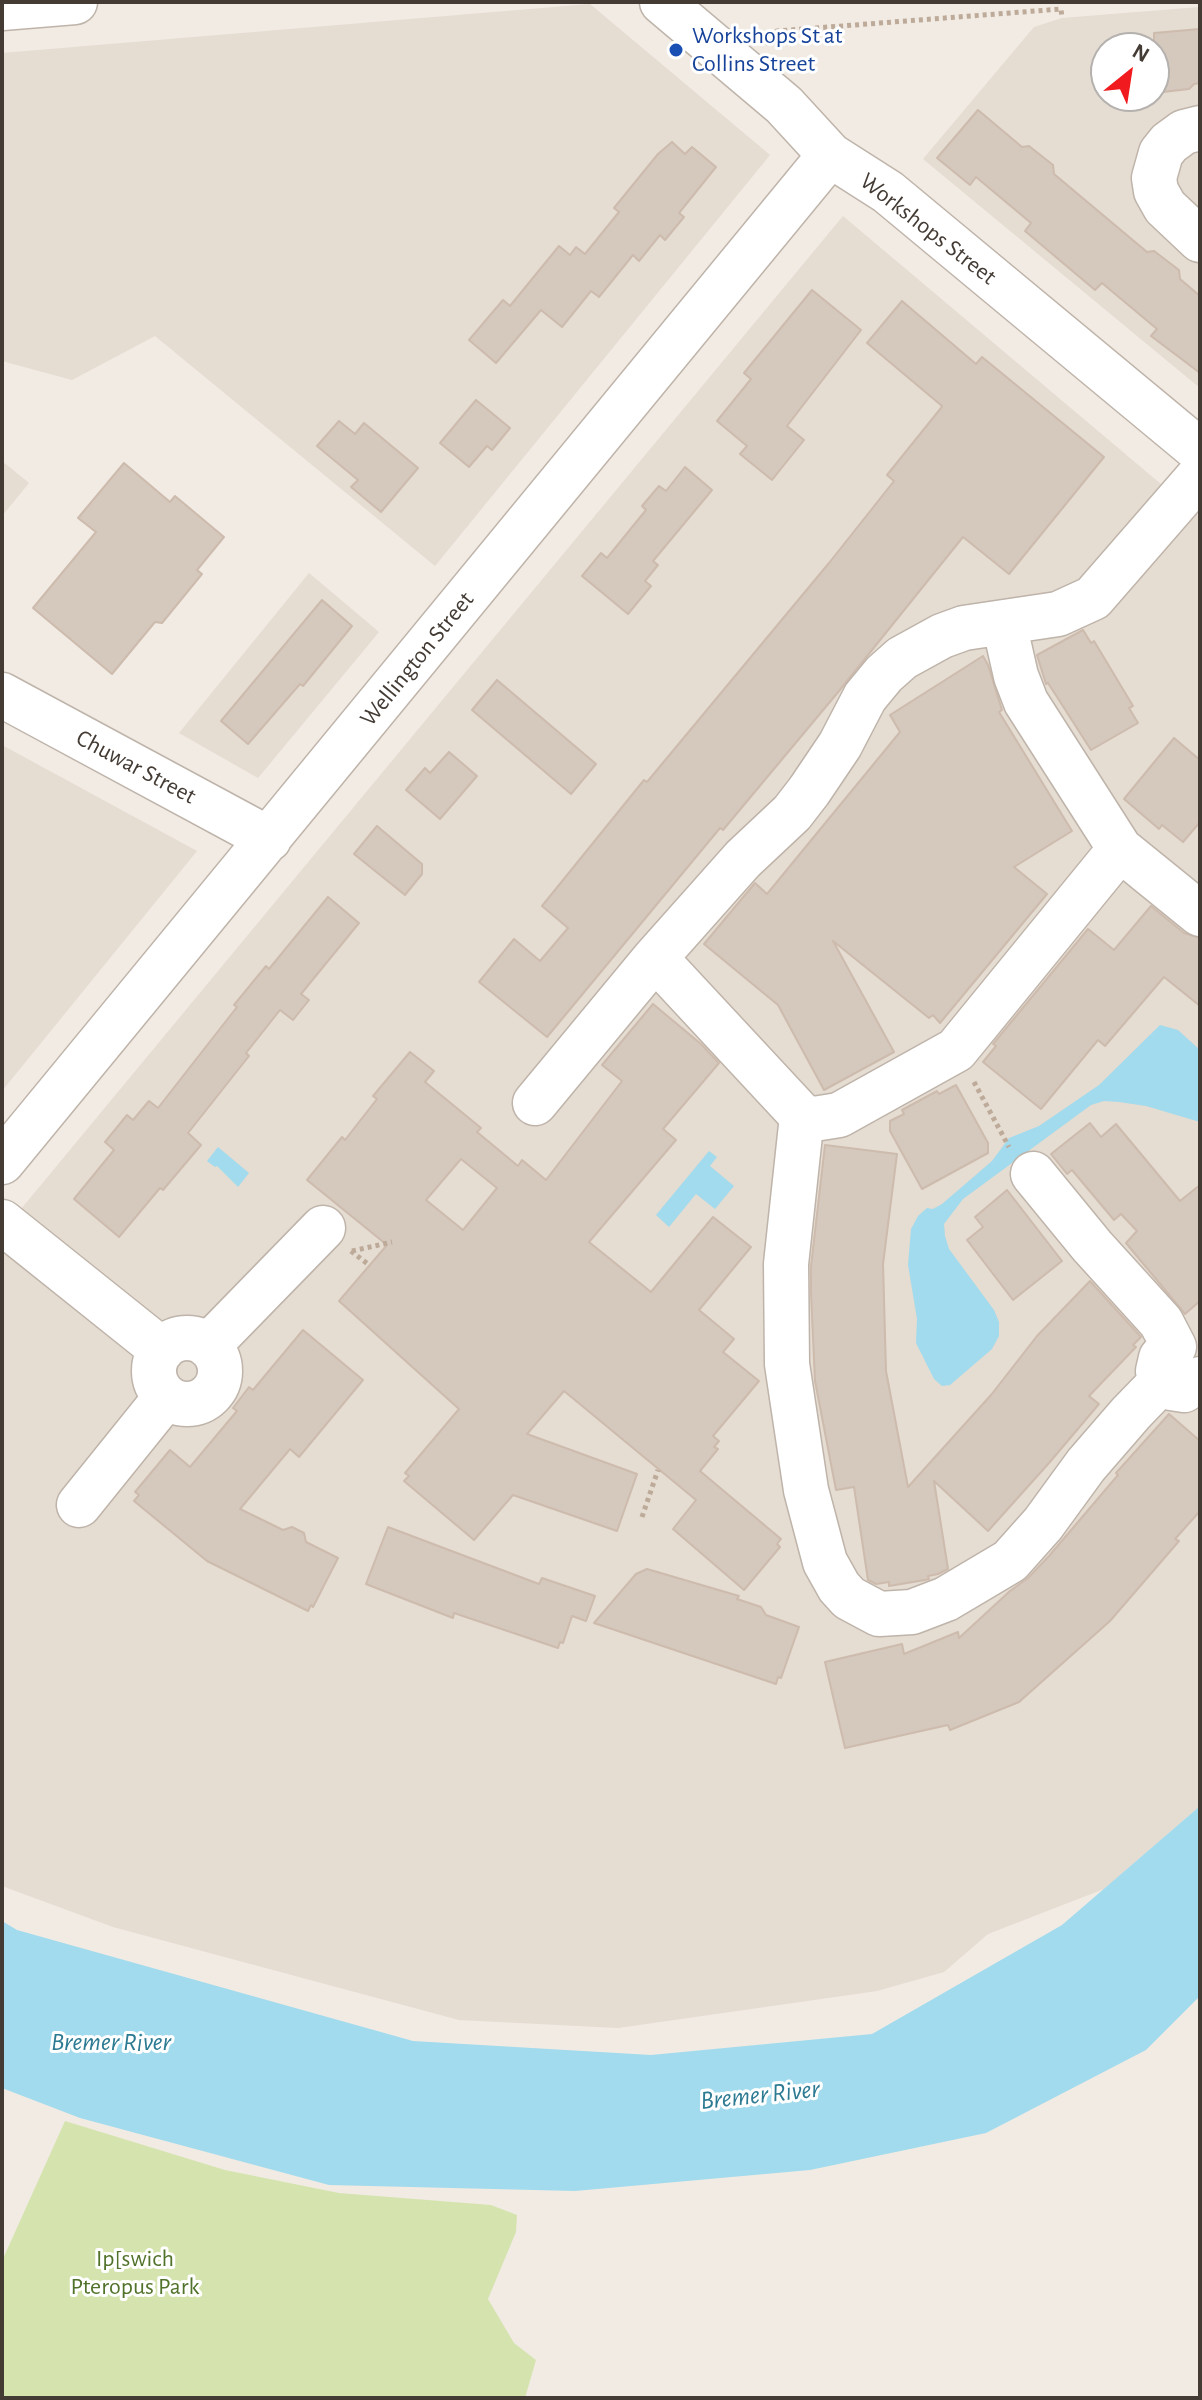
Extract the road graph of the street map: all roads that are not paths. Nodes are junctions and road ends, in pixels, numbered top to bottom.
1 (75, 2) edge
2 (662, 2) edge
3 (2, 8) edge
4 (1200, 128) edge
5 (830, 155) junction
6 (1200, 240) edge
7 (1200, 451) edge
8 (1200, 475) edge
9 (1004, 623) junction
10 (2, 695) edge
11 (269, 839) junction
12 (1120, 849) junction
13 (1200, 914) edge
14 (655, 958) junction
15 (535, 1103) dead end
16 (802, 1116) junction
17 (2, 1162) edge
18 (1033, 1174) dead end
19 (2, 1222) edge
20 (323, 1228) dead end
21 (208, 1346) junction
22 (162, 1350) junction
23 (1188, 1360) edge
24 (166, 1397) junction
25 (79, 1505) dead end

1 - 3 street
2 - 5 street, Workshops Street
4 - 6 street
5 - 7 street, Workshops Street
5 - 11 street, Wellington Street
8 - 9 street
9 - 12 street
9 - 14 street
10 - 11 street, Chuwar Street
11 - 17 street, Wellington Street
12 - 13 street
12 - 16 street
14 - 15 street
14 - 16 street
16 - 23 street
18 - 23 street
19 - 22 street
20 - 21 street
21 - 22 street
21 - 24 street
22 - 24 street
24 - 25 street

